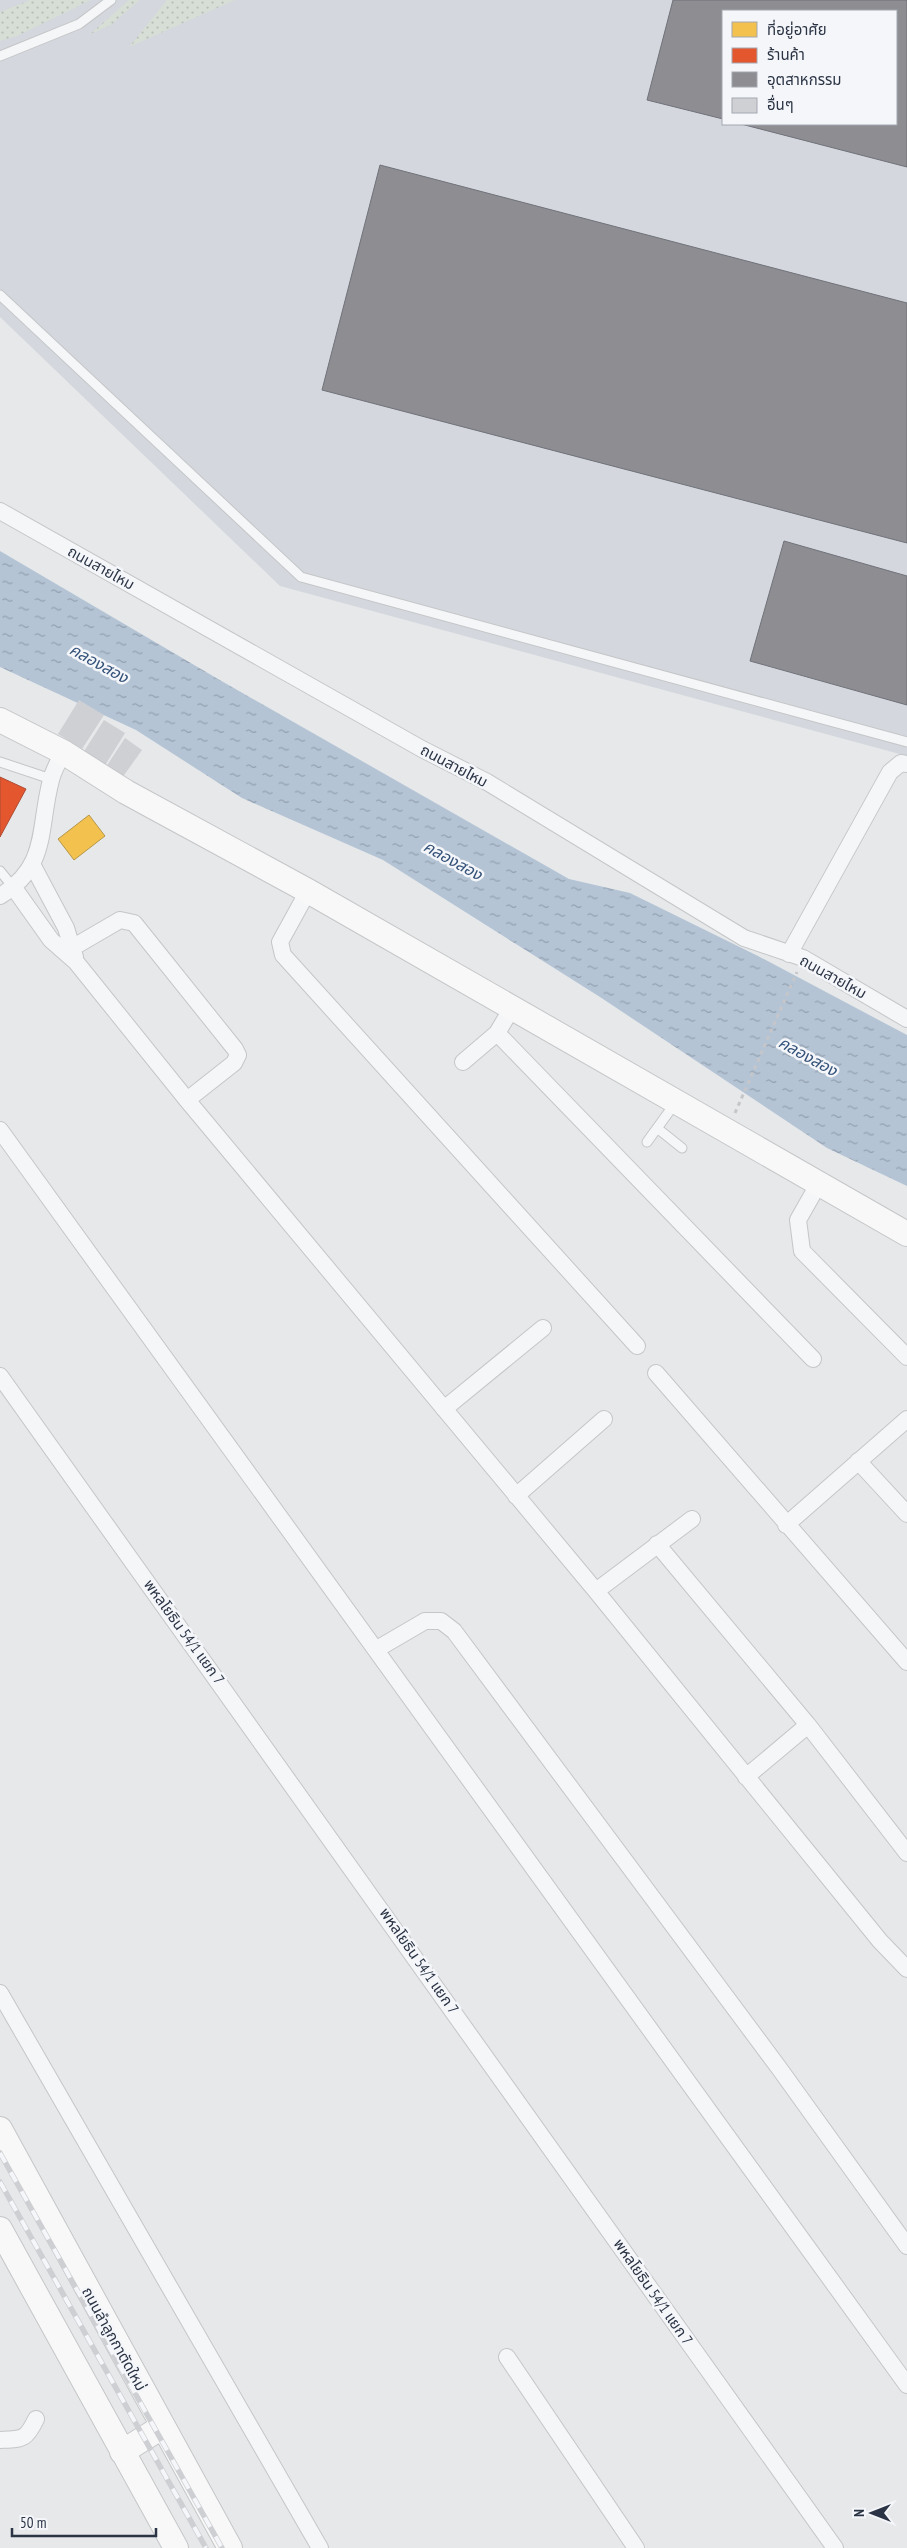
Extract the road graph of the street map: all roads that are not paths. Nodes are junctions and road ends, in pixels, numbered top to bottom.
1 (111, 0) edge
2 (0, 56) edge
3 (0, 295) edge
4 (0, 511) edge
5 (0, 720) edge
6 (907, 742) edge
7 (63, 752) junction
8 (0, 762) edge
9 (907, 764) edge
10 (51, 779) junction
11 (33, 866) junction
12 (0, 871) edge
13 (308, 891) junction
14 (7, 892) edge
15 (71, 954) junction
16 (788, 954) junction
17 (512, 1008) junction
18 (907, 1019) edge
19 (497, 1033) junction
20 (463, 1062) dead end
21 (187, 1100) junction
22 (676, 1102) junction
23 (657, 1128) junction
24 (0, 1130) edge
25 (647, 1142) dead end
26 (682, 1148) dead end
27 (819, 1183) junction
28 (907, 1234) edge
29 (543, 1328) dead end
30 (637, 1346) dead end
31 (907, 1357) edge
32 (813, 1359) dead end
33 (656, 1373) dead end
34 (0, 1376) edge
35 (444, 1409) junction
36 (604, 1419) dead end
37 (907, 1419) edge
38 (858, 1461) junction
39 (516, 1496) junction
40 (907, 1514) edge
41 (692, 1519) dead end
42 (786, 1525) junction
43 (657, 1544) junction
44 (596, 1592) junction
45 (377, 1649) junction
46 (907, 1662) edge
47 (808, 1725) junction
48 (746, 1777) junction
49 (907, 1853) edge
50 (907, 1969) edge
51 (0, 1993) edge
52 (0, 2129) edge
53 (0, 2229) edge
54 (907, 2246) edge
55 (508, 2357) dead end
56 (907, 2385) edge
57 (36, 2419) dead end
58 (162, 2427) junction
59 (0, 2440) edge
60 (122, 2452) junction
61 (176, 2548) edge
62 (230, 2548) edge
63 (320, 2548) edge
64 (636, 2548) edge
65 (835, 2548) edge

1 - 2 lane
3 - 6 lane
4 - 16 street, ถนนสายไหม
5 - 7 street
7 - 10 street
7 - 13 street
8 - 10 lane
9 - 16 street
10 - 11 street
11 - 14 street
11 - 15 street
12 - 14 lane
13 - 17 street
13 - 30 street
14 - 15 street
15 - 21 street
15 - 21 street
16 - 18 street, ถนนสายไหม
17 - 19 street
17 - 22 street
19 - 20 street
19 - 32 street
21 - 35 street
22 - 23 lane
22 - 27 street
23 - 25 lane
23 - 26 lane
24 - 45 street
27 - 28 street
27 - 31 street
29 - 35 street
33 - 42 street
34 - 65 street, พหลโยธิน 54/1 แยก 7
35 - 39 street
36 - 39 street
37 - 38 street
38 - 40 street
38 - 42 street
39 - 44 street
41 - 43 street
42 - 46 street
43 - 44 street
43 - 47 street
44 - 48 street
45 - 54 street
45 - 56 street
47 - 48 street
47 - 49 street
48 - 50 street
51 - 63 street
52 - 58 street, ถนนลำลูกกาตัดใหม่
53 - 60 street
55 - 64 street
57 - 59 street
58 - 60 street
58 - 62 street, ถนนลำลูกกาตัดใหม่
60 - 61 street

